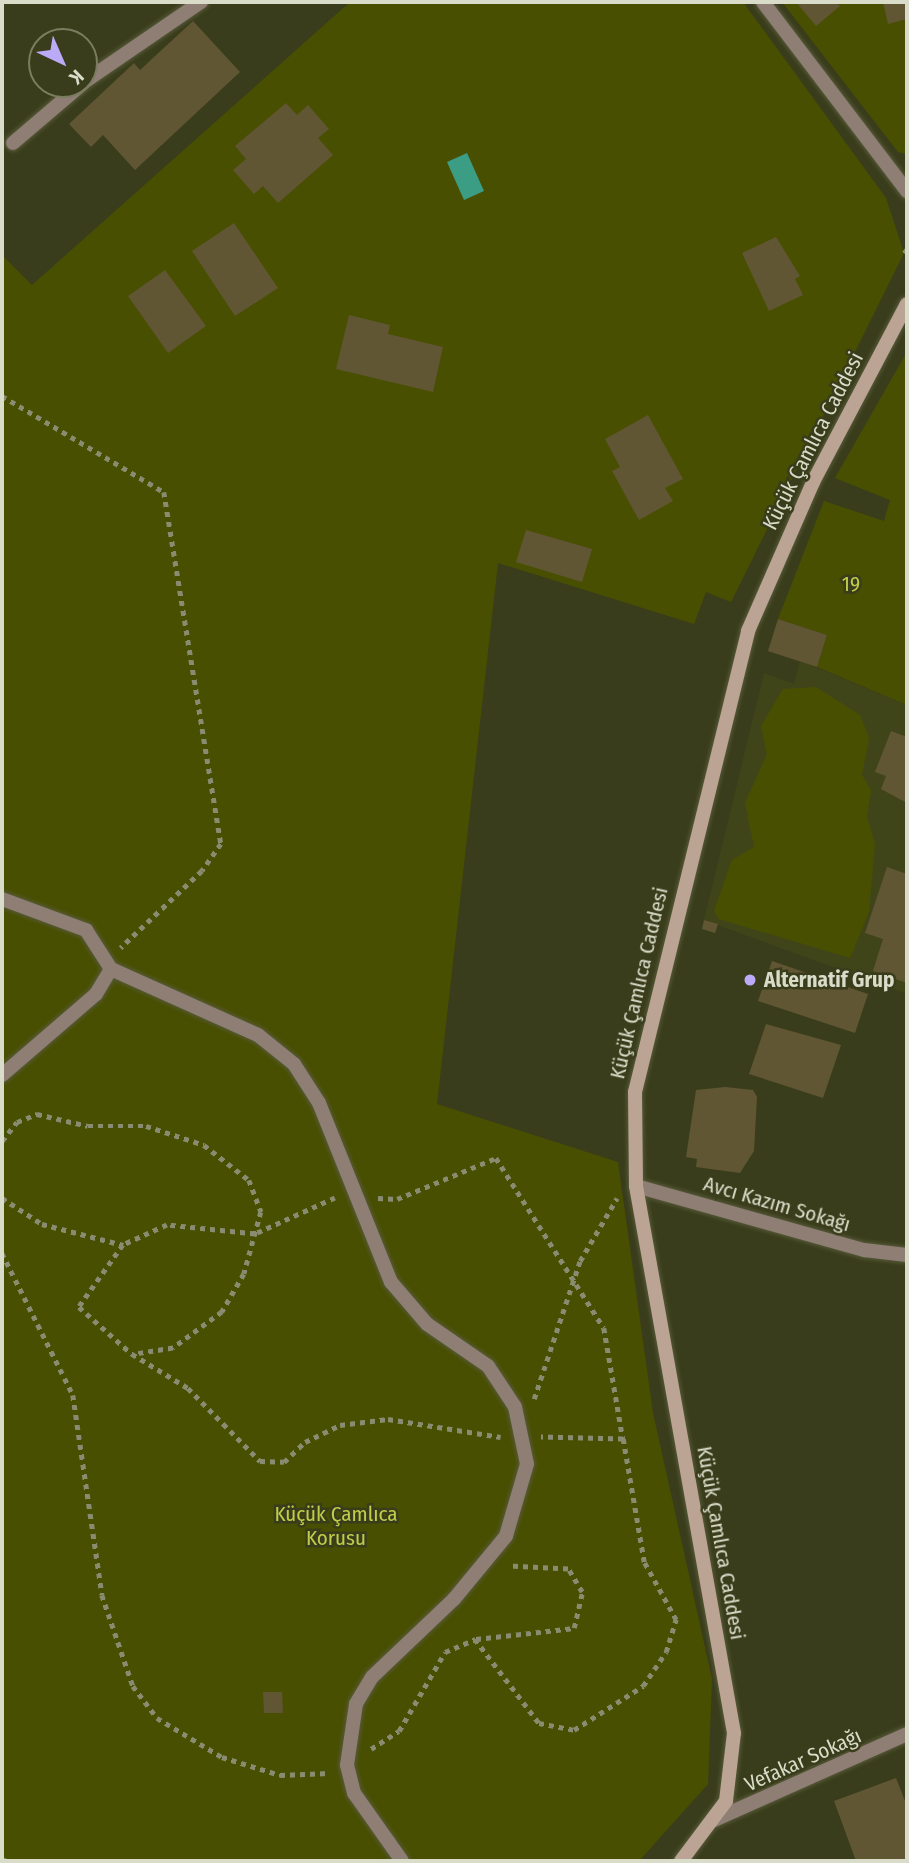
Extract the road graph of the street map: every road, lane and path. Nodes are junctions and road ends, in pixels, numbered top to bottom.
1 (201, 2) edge
2 (762, 2) edge
3 (98, 73) edge
4 (66, 98) edge
5 (13, 143) dead end
6 (907, 191) edge
7 (907, 304) edge
8 (2, 396) edge
9 (2, 899) edge
10 (111, 964) junction
11 (2, 1075) edge
12 (2, 1139) edge
13 (636, 1186) junction
14 (357, 1197) junction
15 (2, 1198) edge
16 (255, 1234) junction
17 (124, 1245) junction
18 (2, 1253) edge
19 (907, 1255) edge
20 (572, 1281) junction
21 (132, 1354) junction
22 (523, 1437) junction
23 (623, 1439) junction
24 (484, 1566) junction
25 (475, 1639) junction
26 (907, 1734) edge
27 (347, 1765) junction
28 (714, 1820) junction
29 (402, 1861) edge
30 (681, 1861) edge

1 - 3 street
2 - 6 street
4 - 5 street
7 - 13 main road, Küçük Çamlıca Caddesi
8 - 10 path
9 - 10 street
10 - 11 street
10 - 14 street
12 - 16 path
13 - 19 street, Avcı Kazım Sokağı
13 - 20 path
13 - 28 main road, Küçük Çamlıca Caddesi
14 - 16 path
14 - 20 path
14 - 22 street
15 - 17 path
16 - 17 path
16 - 21 path
17 - 21 path
18 - 27 path
20 - 22 path
20 - 23 path
21 - 22 path
22 - 23 path
22 - 24 street
23 - 25 path
24 - 25 path
24 - 27 street
25 - 27 path
26 - 28 street, Vefakar Sokağı
27 - 29 street
28 - 30 main road, Küçük Çamlıca Caddesi

